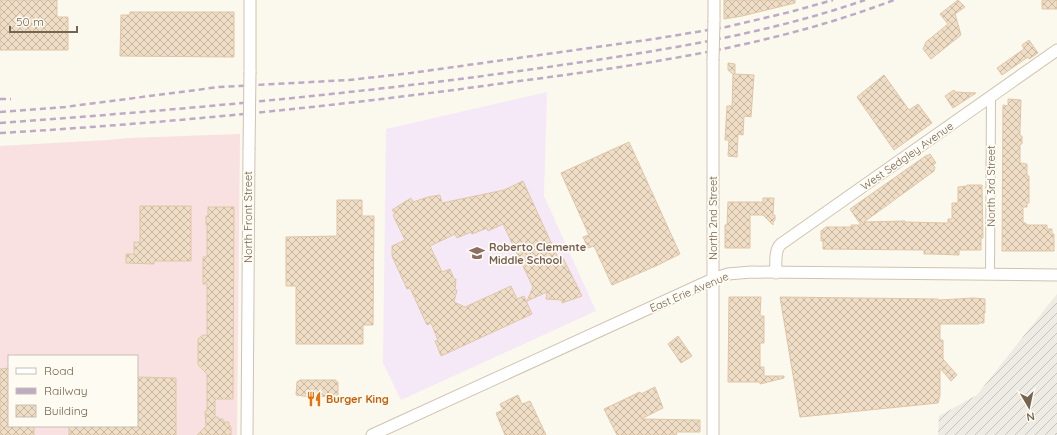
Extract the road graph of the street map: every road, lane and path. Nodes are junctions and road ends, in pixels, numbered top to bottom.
1 (250, 0) edge
2 (714, 0) edge
3 (1057, 50) edge
4 (991, 97) junction
5 (776, 273) junction
6 (990, 275) junction
7 (1057, 275) edge
8 (713, 279) junction
9 (247, 423) junction
10 (247, 435) edge
11 (252, 435) edge
12 (372, 435) edge
13 (713, 435) edge

1 - 9 street, North Front Street, bridge
2 - 8 street, North 2nd Street, bridge
3 - 4 street, West Sedgley Avenue
4 - 5 street, West Sedgley Avenue
4 - 6 street, North 3rd Street
5 - 6 street, East Erie Avenue
5 - 8 street, East Erie Avenue
6 - 7 street, East Erie Avenue
8 - 12 street, East Erie Avenue
8 - 13 street, North 2nd Street
9 - 10 street, North Front Street
9 - 11 street

